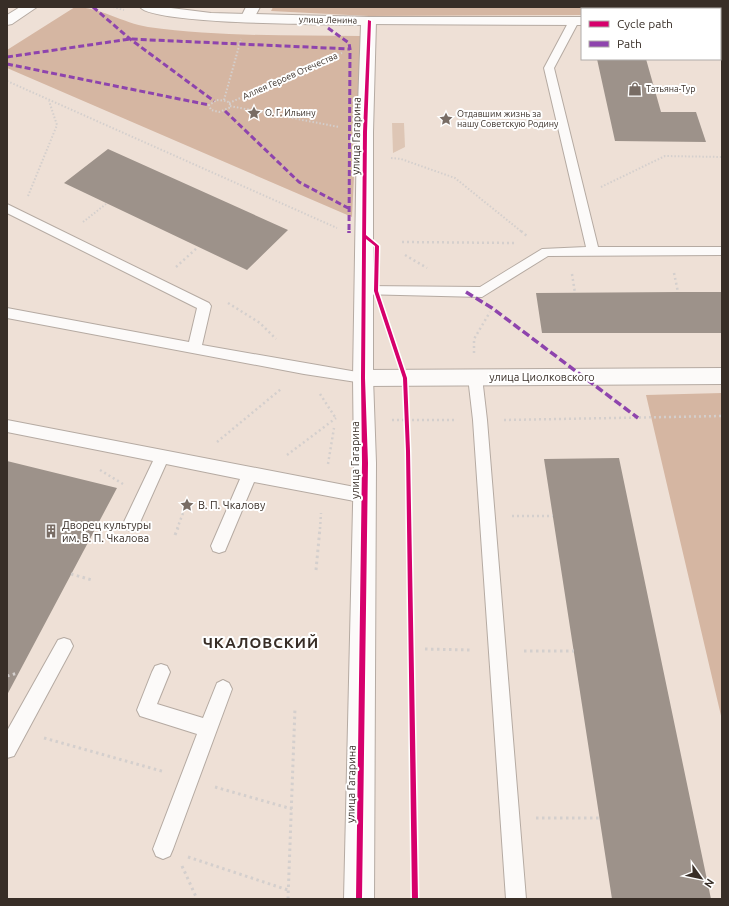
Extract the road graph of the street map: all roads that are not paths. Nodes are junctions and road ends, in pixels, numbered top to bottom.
1 (30, 7) edge
2 (147, 7) edge
3 (250, 13) edge
4 (7, 21) edge
5 (369, 21) junction
6 (578, 21) edge
7 (7, 208) edge
8 (593, 251) junction
9 (722, 251) edge
10 (364, 290) junction
11 (7, 313) edge
12 (194, 348) junction
13 (722, 376) edge
14 (354, 377) junction
15 (476, 377) junction
16 (7, 426) edge
17 (162, 456) junction
18 (254, 475) junction
19 (365, 496) junction
20 (131, 524) dead end
21 (219, 546) dead end
22 (64, 646) dead end
23 (161, 672) dead end
24 (223, 689) dead end
25 (207, 728) junction
26 (12, 729) edge
27 (7, 749) edge
28 (169, 851) road end
29 (359, 899) edge
30 (516, 899) edge

1 - 4 street
2 - 3 street, улица Ленина
3 - 5 street, улица Ленина
5 - 6 street, улица Ленина
5 - 10 street, улица Гагарина
6 - 8 lane
7 - 12 lane
8 - 9 lane
8 - 10 lane
10 - 14 street, улица Гагарина
11 - 12 lane
12 - 14 lane
13 - 15 street, улица Циолковского
14 - 15 street, улица Циолковского
14 - 19 street, улица Гагарина
15 - 30 lane
16 - 17 lane
17 - 18 lane
17 - 20 lane
18 - 19 lane
18 - 21 lane
19 - 29 street, улица Гагарина
22 - 26 lane
23 - 25 lane
24 - 25 lane
25 - 28 lane
26 - 27 lane

